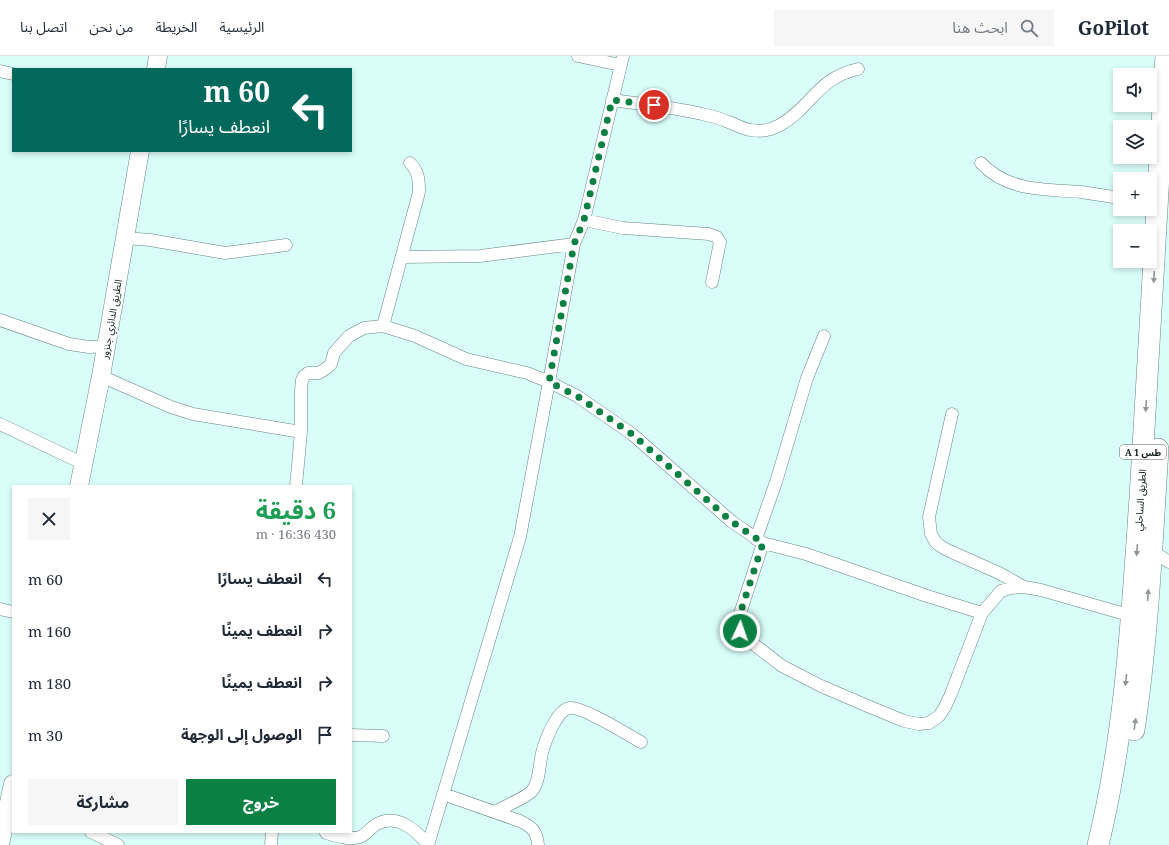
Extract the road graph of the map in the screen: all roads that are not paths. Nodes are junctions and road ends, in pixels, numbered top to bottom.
1 (158, 56) edge
2 (578, 56) edge
3 (1166, 56) edge
4 (622, 60) edge
5 (156, 68) edge
6 (858, 69) dead end
7 (0, 71) edge
8 (12, 74) edge
9 (612, 100) junction
10 (140, 152) edge
11 (410, 163) dead end
12 (981, 163) dead end
13 (1157, 172) edge
14 (1113, 197) edge
15 (1154, 216) edge
16 (584, 220) junction
17 (125, 238) junction
18 (574, 244) junction
19 (286, 245) dead end
20 (402, 257) junction
21 (1169, 268) edge
22 (712, 282) dead end
23 (0, 320) edge
24 (383, 326) junction
25 (824, 336) dead end
26 (106, 346) junction
27 (101, 376) junction
28 (549, 382) junction
29 (952, 414) dead end
30 (0, 424) edge
31 (301, 432) junction
32 (84, 464) junction
33 (79, 485) edge
34 (296, 485) edge
35 (759, 541) junction
36 (1152, 551) junction
37 (1169, 562) edge
38 (1024, 587) junction
39 (0, 609) edge
40 (12, 612) edge
41 (982, 612) junction
42 (1132, 616) junction
43 (352, 734) edge
44 (382, 736) dead end
45 (641, 742) dead end
46 (10, 789) edge
47 (443, 794) junction
48 (495, 812) junction
49 (94, 833) edge
50 (272, 833) edge
51 (326, 833) edge
52 (0, 844) edge
53 (428, 844) edge
54 (118, 845) edge
55 (271, 845) edge
56 (538, 845) edge
57 (1098, 845) edge
58 (1112, 845) edge

1 - 5 main road
2 - 4 street
3 - 13 highway, الطريق الساحلي / A 1 طس
4 - 9 street
6 - 9 street
7 - 8 street
9 - 16 street
10 - 17 main road, الطريق الدائري جنزور
11 - 20 street
12 - 14 street
15 -> 42 highway, الطريق الساحلي / A 1 طس
16 - 18 street
16 - 22 street
17 - 19 street
17 - 26 main road, الطريق الدائري جنزور
18 - 20 street
18 - 28 street
20 - 24 street
21 - 36 highway, الطريق الساحلي / A 1 طس
23 - 26 street
24 - 28 street
24 - 31 street
25 - 35 street
26 - 27 main road, الطريق الدائري جنزور
27 - 31 street
27 - 32 main road, الطريق الدائري جنزور
28 - 35 street
28 - 47 street
29 - 38 street
30 - 32 street
31 - 34 street
32 - 33 main road, الطريق الدائري جنزور
35 - 41 street
35 - 41 street
36 - 37 street
58 -> 36 highway, الطريق الساحلي / A 1 طس
38 - 41 street
38 - 42 street
39 - 40 street
42 -> 57 highway, الطريق الساحلي / A 1 طس
43 - 44 street
45 - 48 street
46 - 52 main road
47 - 48 street
47 - 53 street
48 - 56 street
49 - 54 street
50 - 55 street
51 - 53 street

